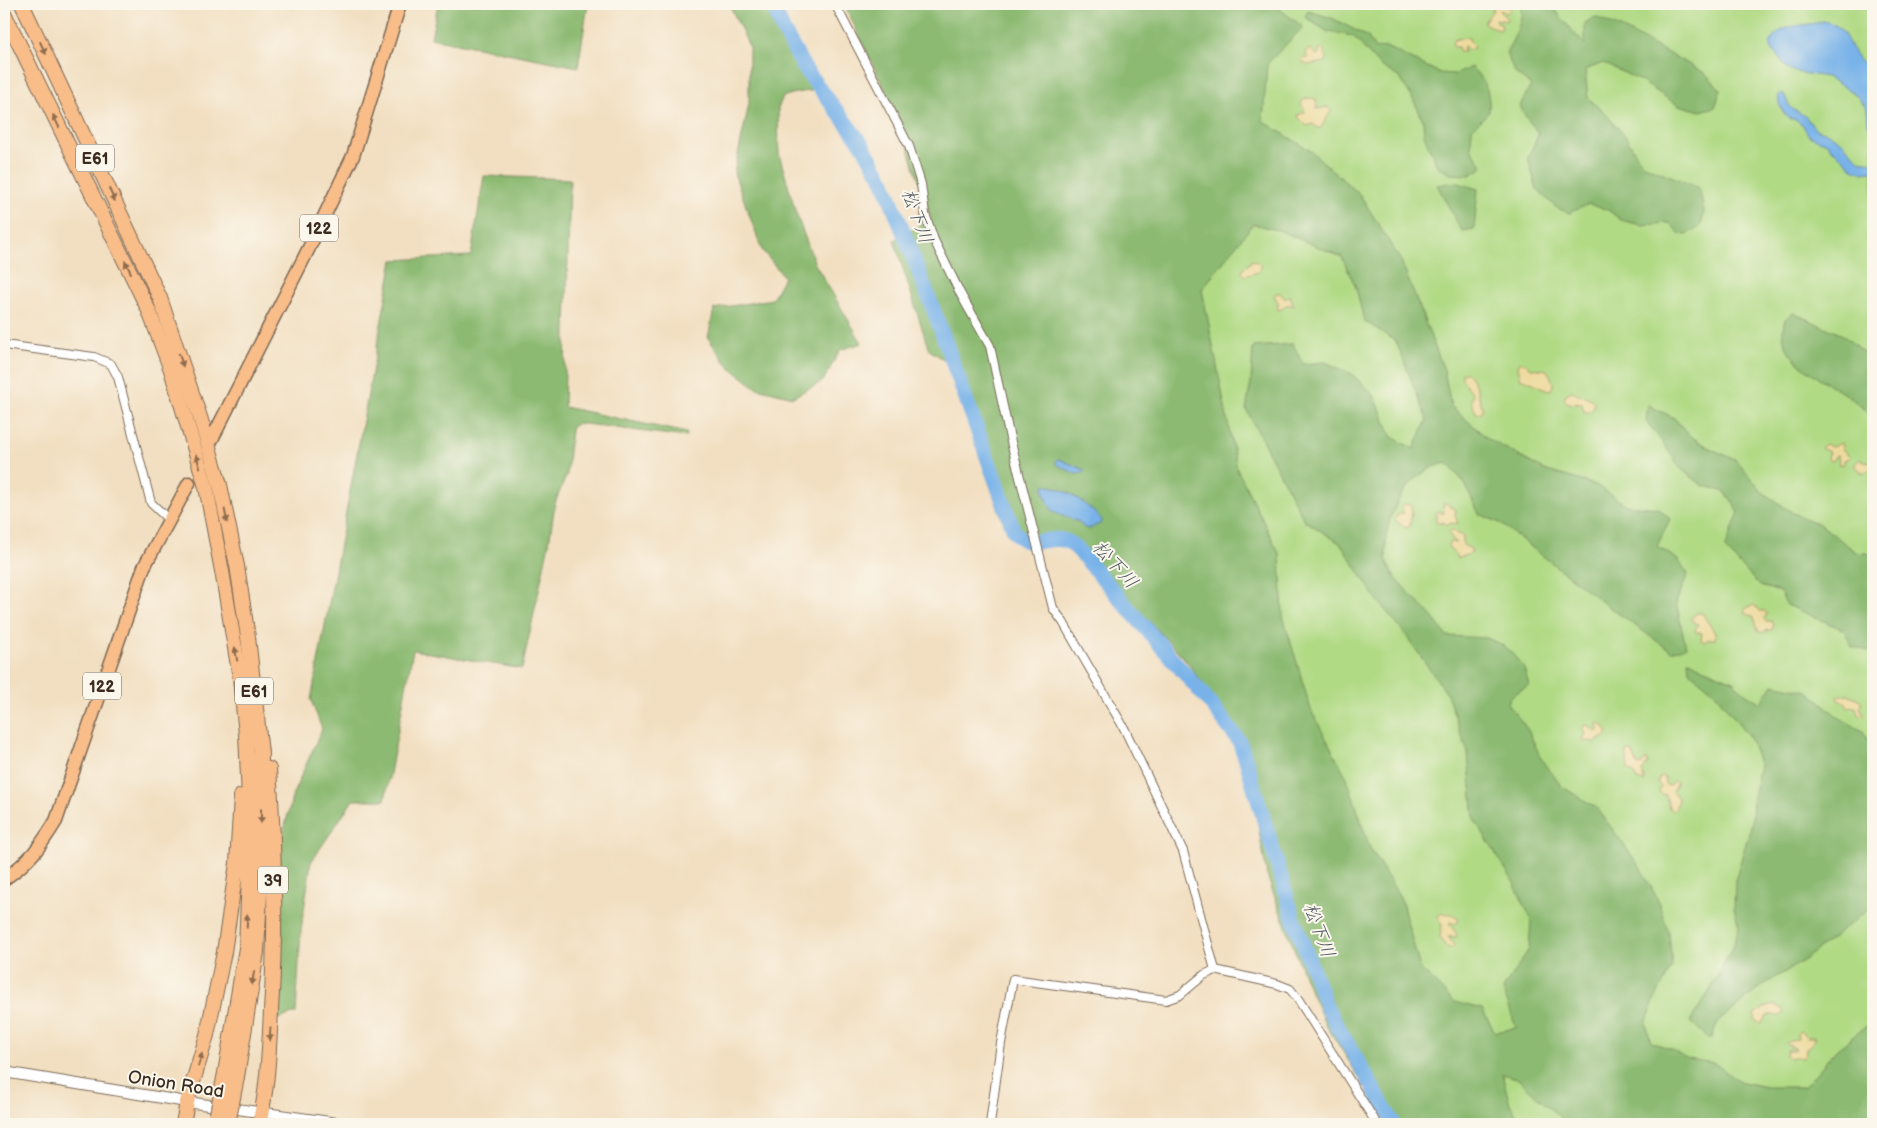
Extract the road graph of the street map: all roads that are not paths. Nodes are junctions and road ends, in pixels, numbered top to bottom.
1 (22, 4) edge
2 (400, 4) edge
3 (834, 4) edge
4 (4, 13) edge
5 (4, 345) edge
6 (211, 442) dead end
7 (189, 483) dead end
8 (168, 519) junction
9 (248, 637) junction
10 (246, 734) junction
11 (4, 879) edge
12 (1215, 970) junction
13 (4, 1072) edge
14 (231, 1075) junction
15 (187, 1102) junction
16 (261, 1119) edge
17 (183, 1124) edge
18 (215, 1124) edge
19 (228, 1124) edge
20 (344, 1124) edge
21 (990, 1124) edge
22 (1377, 1124) edge

1 -> 9 highway, E61
2 - 6 main road, 122
3 - 12 street
10 -> 4 highway, E61
5 - 8 street
7 - 8 main road, 122
8 - 11 main road, 122
9 -> 14 highway, E61
9 -> 16 highway, 39
14 -> 10 highway, E61
15 -> 10 highway, 39
12 - 21 street
12 - 22 street
13 - 15 street, Onion Road
14 - 18 highway, E61, bridge
14 - 19 highway, E61, bridge
15 - 16 street, Onion Road
15 - 17 highway, 39
16 - 20 street, Onion Road

